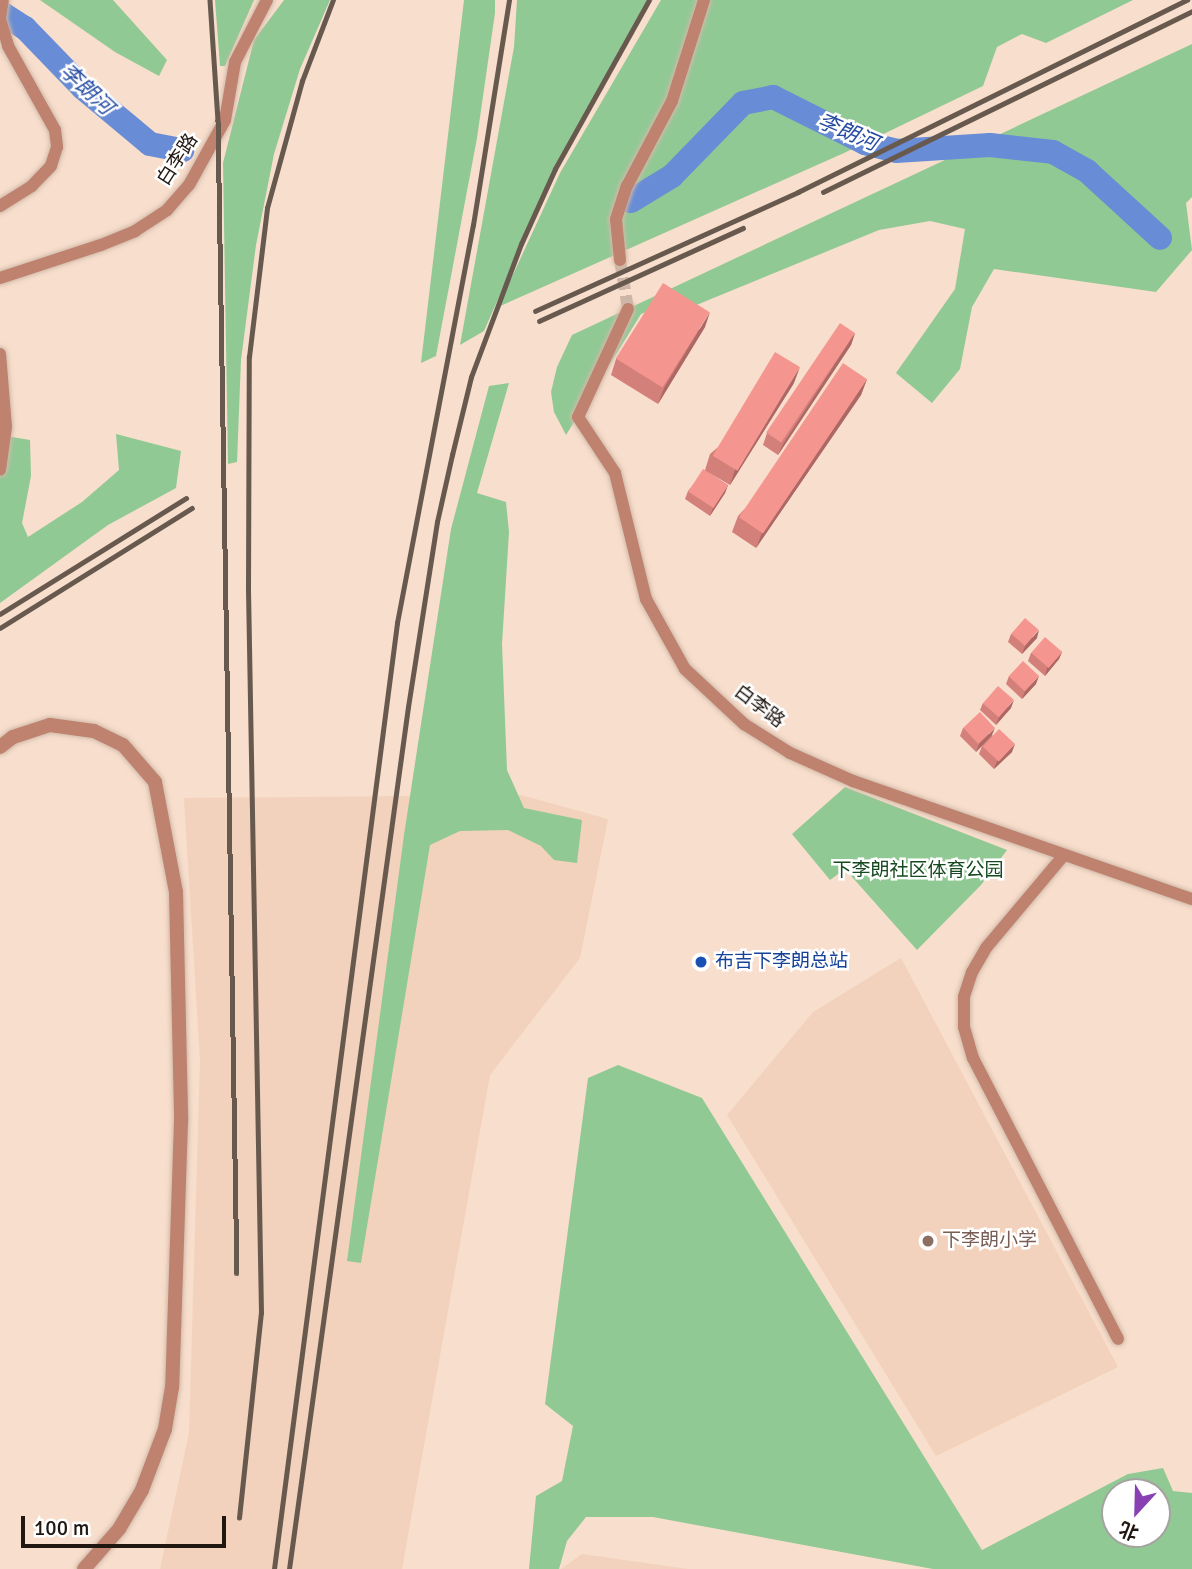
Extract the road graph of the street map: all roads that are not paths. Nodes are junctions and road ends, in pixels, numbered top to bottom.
1 (4, 0) edge
2 (267, 0) edge
3 (704, 0) edge
4 (0, 18) edge
5 (0, 206) edge
6 (620, 260) tunnel mouth
7 (0, 278) edge
8 (628, 309) tunnel mouth
9 (0, 354) edge
10 (0, 470) edge
11 (0, 747) edge
12 (1065, 855) junction
13 (1192, 900) edge
14 (1118, 1339) dead end
15 (84, 1569) edge

1 - 4 street
2 - 7 street, 白李路
3 - 6 street
4 - 5 street
8 - 12 street, 白李路
9 - 10 street
11 - 15 street
12 - 13 street, 白李路
12 - 14 street

